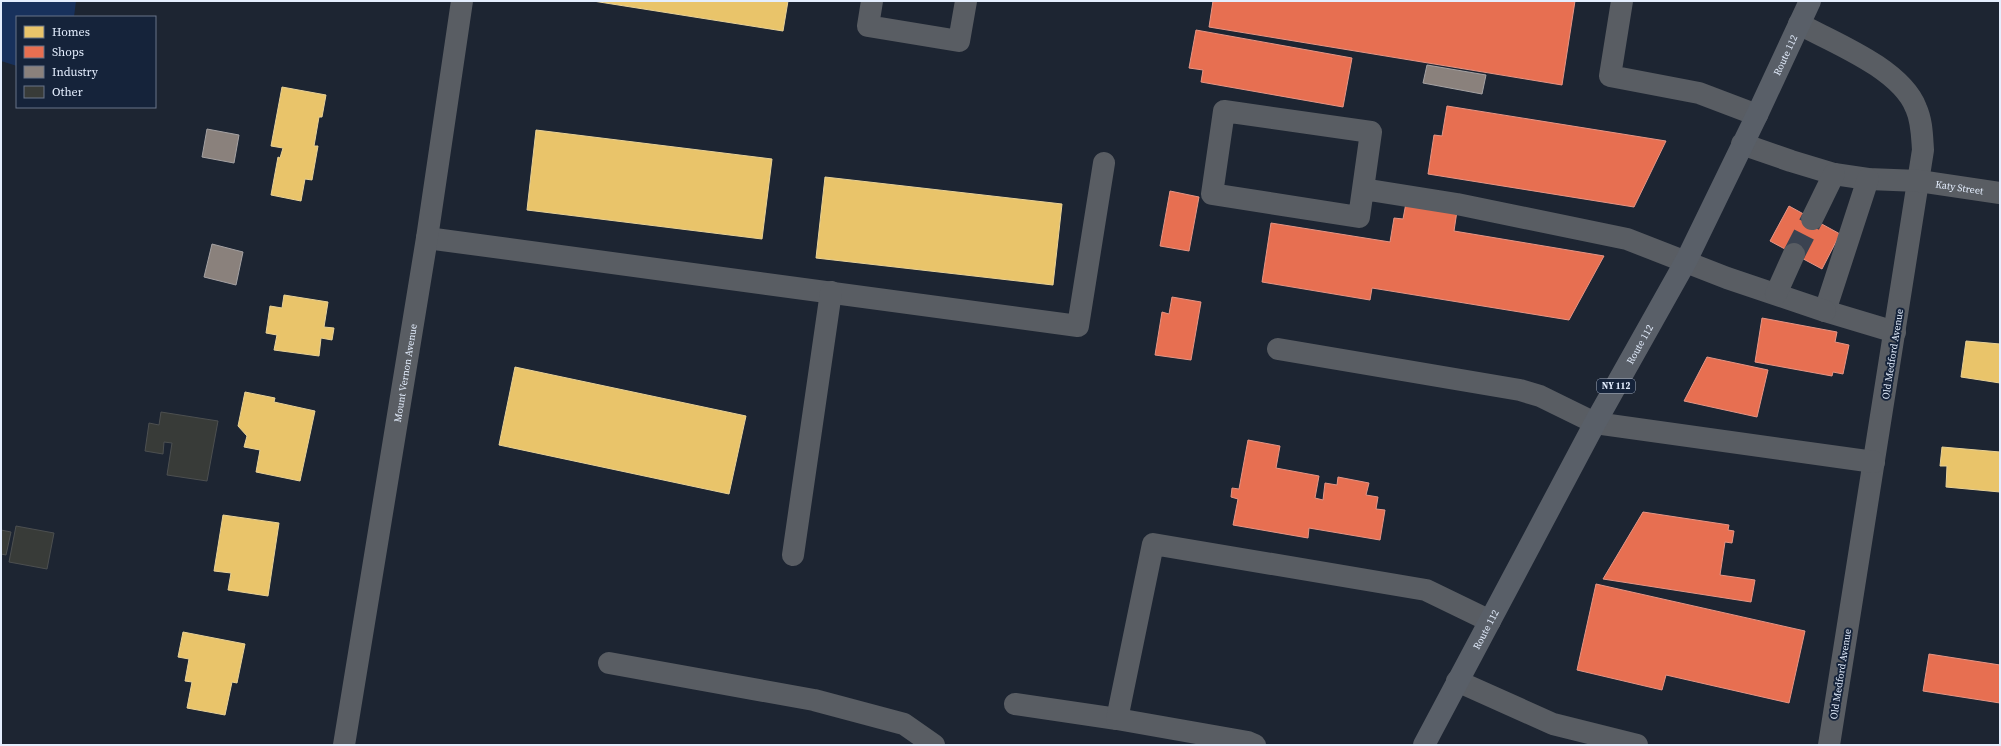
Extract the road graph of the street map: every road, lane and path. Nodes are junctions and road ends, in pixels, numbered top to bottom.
1 (462, 1) edge
2 (872, 1) edge
3 (966, 1) edge
4 (1622, 1) edge
5 (1810, 1) edge
6 (1800, 24) junction
7 (1757, 115) junction
8 (1742, 144) junction
9 (1104, 163) dead end
10 (1834, 174) junction
11 (1868, 179) junction
12 (1919, 181) junction
13 (1363, 189) junction
14 (2000, 192) edge
15 (1812, 218) tunnel mouth
16 (427, 238) junction
17 (1794, 254) tunnel mouth
18 (1686, 261) junction
19 (831, 292) junction
20 (1776, 294) junction
21 (1825, 311) junction
22 (1896, 332) junction
23 (1278, 349) dead end
24 (1595, 423) junction
25 (1874, 462) junction
26 (793, 555) dead end
27 (1490, 621) junction
28 (609, 664) dead end
29 (1457, 682) junction
30 (1015, 704) dead end
31 (1117, 719) junction
32 (344, 745) edge
33 (934, 745) edge
34 (1255, 745) edge
35 (1424, 745) edge
36 (1637, 745) edge
37 (1829, 745) edge

1 - 16 street, Mount Vernon Avenue
2 - 3 street
4 - 7 street
5 - 6 main road, Route 112 / NY 112
6 - 7 main road, Route 112 / NY 112
6 - 12 street, Old Medford Avenue
7 - 8 main road, Route 112 / NY 112
8 - 10 street, Katy Street
8 - 18 main road, Route 112 / NY 112
9 - 19 street
10 - 11 street, Katy Street
10 - 15 street
11 - 12 street, Katy Street
11 - 21 street
12 - 14 street, Katy Street
12 - 22 street, Old Medford Avenue
13 - 13 street
13 - 18 street
16 - 19 street
16 - 32 street, Mount Vernon Avenue
17 - 20 street
18 - 20 street
18 - 24 main road, Route 112 / NY 112
19 - 26 street
20 - 21 street
21 - 22 street
22 - 25 street, Old Medford Avenue
23 - 24 street
24 - 25 street
24 - 27 main road, Route 112 / NY 112
25 - 37 street, Old Medford Avenue
27 - 29 main road, Route 112 / NY 112
27 - 31 street
28 - 33 street
29 - 35 main road, Route 112 / NY 112
29 - 36 street
30 - 31 street
31 - 34 street

